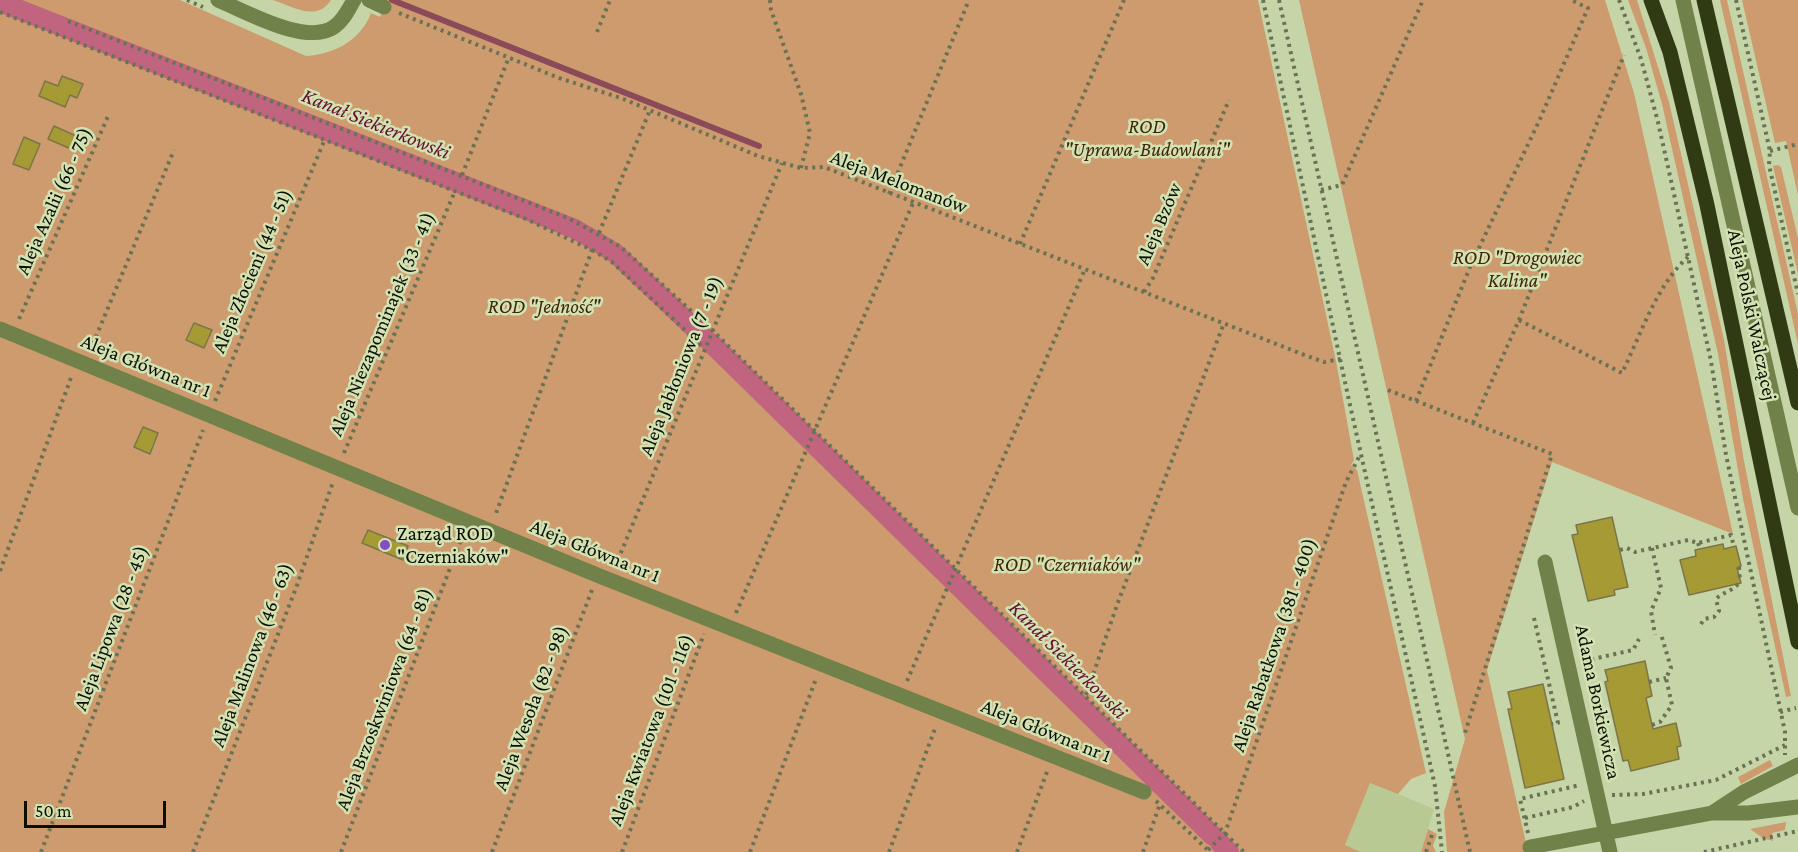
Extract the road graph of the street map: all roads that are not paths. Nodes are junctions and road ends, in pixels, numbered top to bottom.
1 (218, 0) edge
2 (354, 0) edge
3 (369, 0) edge
4 (1651, 0) edge
5 (1683, 0) edge
6 (1704, 0) edge
7 (384, 7) road end
8 (6, 332) edge
9 (1798, 403) edge
10 (1798, 508) edge
11 (1545, 562) dead end
12 (1798, 642) edge
13 (1798, 765) edge
14 (1144, 792) road end
15 (1798, 807) edge
16 (1712, 813) junction
17 (1605, 832) junction
18 (1530, 847) road end
19 (1610, 852) edge

1 - 2 street
3 - 7 street
4 - 12 main road, Aleja Polski Walczącej
5 - 10 street
6 - 9 main road, Aleja Polski Walczącej
8 - 14 street, Aleja Główna nr 1
11 - 17 street, Adama Borkiewicza
13 - 16 street
15 - 16 street
16 - 17 street
17 - 18 street
17 - 19 street, Adama Borkiewicza

